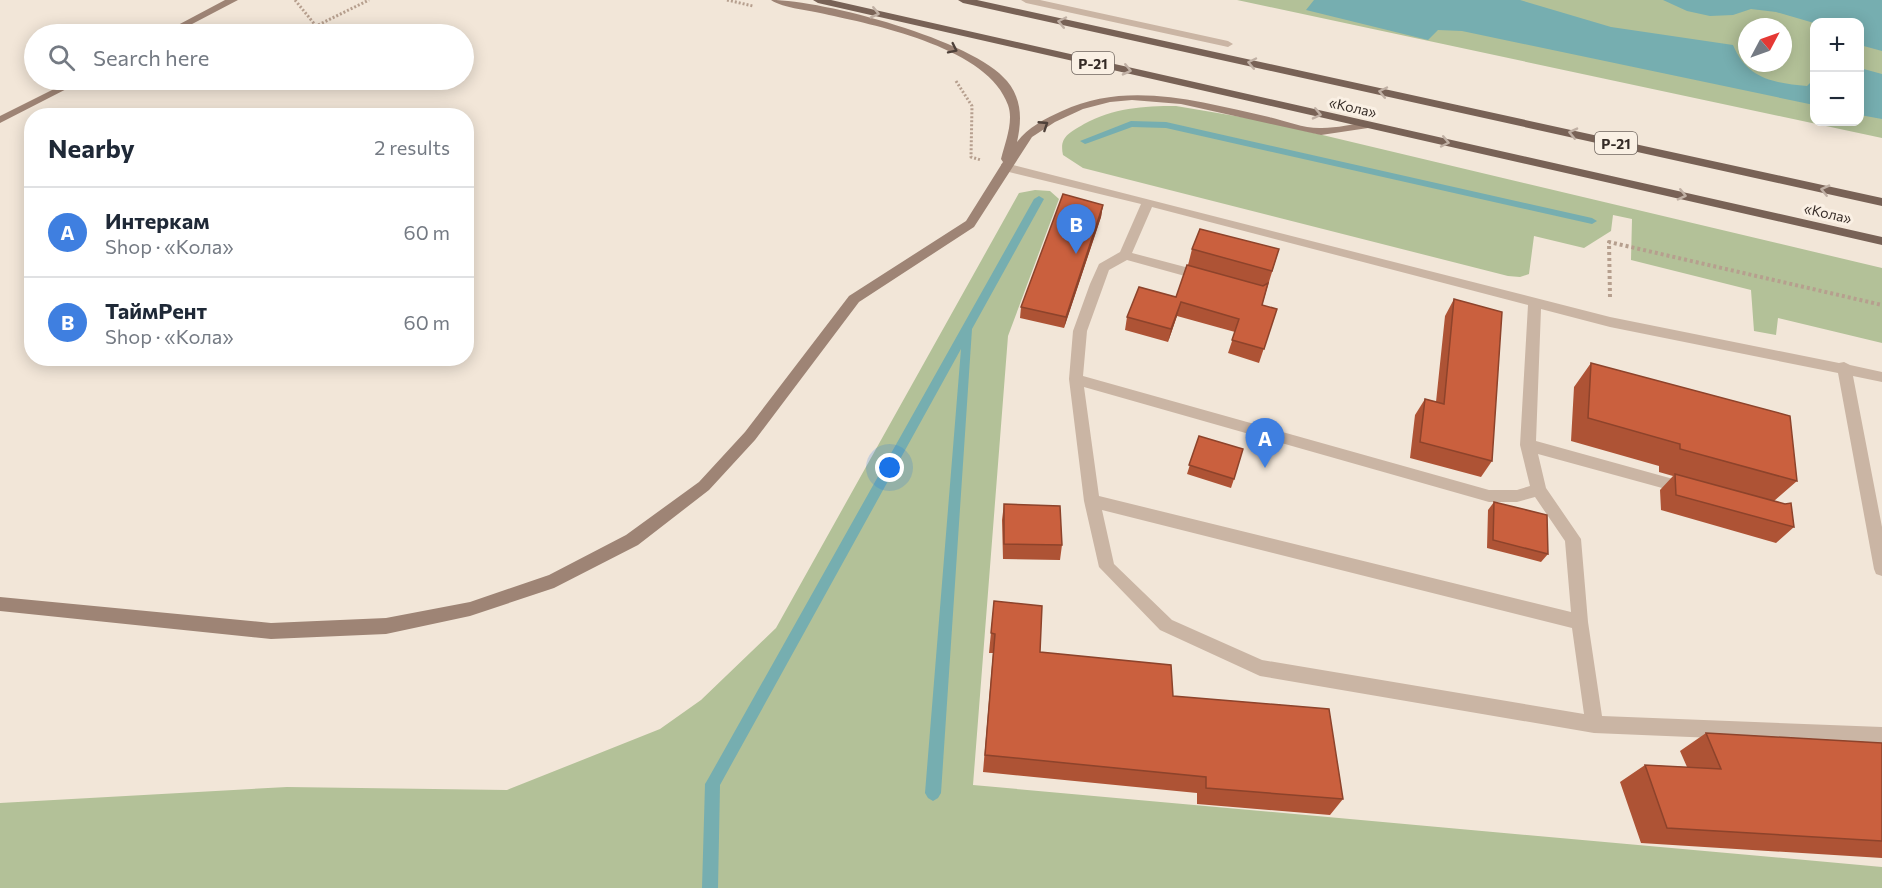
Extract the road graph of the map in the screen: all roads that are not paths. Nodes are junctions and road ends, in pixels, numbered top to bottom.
1 (233, 0) edge
2 (776, 0) edge
3 (818, 0) edge
4 (963, 0) edge
5 (1026, 0) edge
6 (186, 24) edge
7 (1228, 44) dead end
8 (59, 90) edge
9 (0, 120) edge
10 (1368, 125) junction
11 (1005, 167) junction
12 (1148, 202) junction
13 (1882, 202) edge
14 (1882, 241) edge
15 (1125, 255) junction
16 (1214, 280) edge
17 (1536, 303) junction
18 (1844, 367) junction
19 (1882, 377) edge
20 (1076, 379) junction
21 (1528, 445) junction
22 (1539, 490) junction
23 (1700, 492) edge
24 (1092, 501) junction
25 (1882, 569) edge
26 (0, 604) edge
27 (1580, 622) junction
28 (1594, 724) junction
29 (1882, 736) edge

1 - 6 street
2 -> 11 street
3 -> 10 main road, «Кола» / Р-21
13 -> 4 main road, «Кола» / Р-21
5 - 7 lane
8 - 9 street
11 -> 10 street
10 -> 14 main road, «Кола» / Р-21
11 - 12 lane
11 - 26 street
12 - 15 lane
12 - 17 lane
15 - 16 lane
15 - 20 lane
17 - 18 lane
17 - 21 lane
18 - 19 lane
18 - 25 lane
20 - 22 lane
20 - 24 lane
21 - 22 lane
21 - 23 lane
22 - 27 lane
24 - 27 lane
24 - 28 lane
27 - 28 lane
28 - 29 lane

